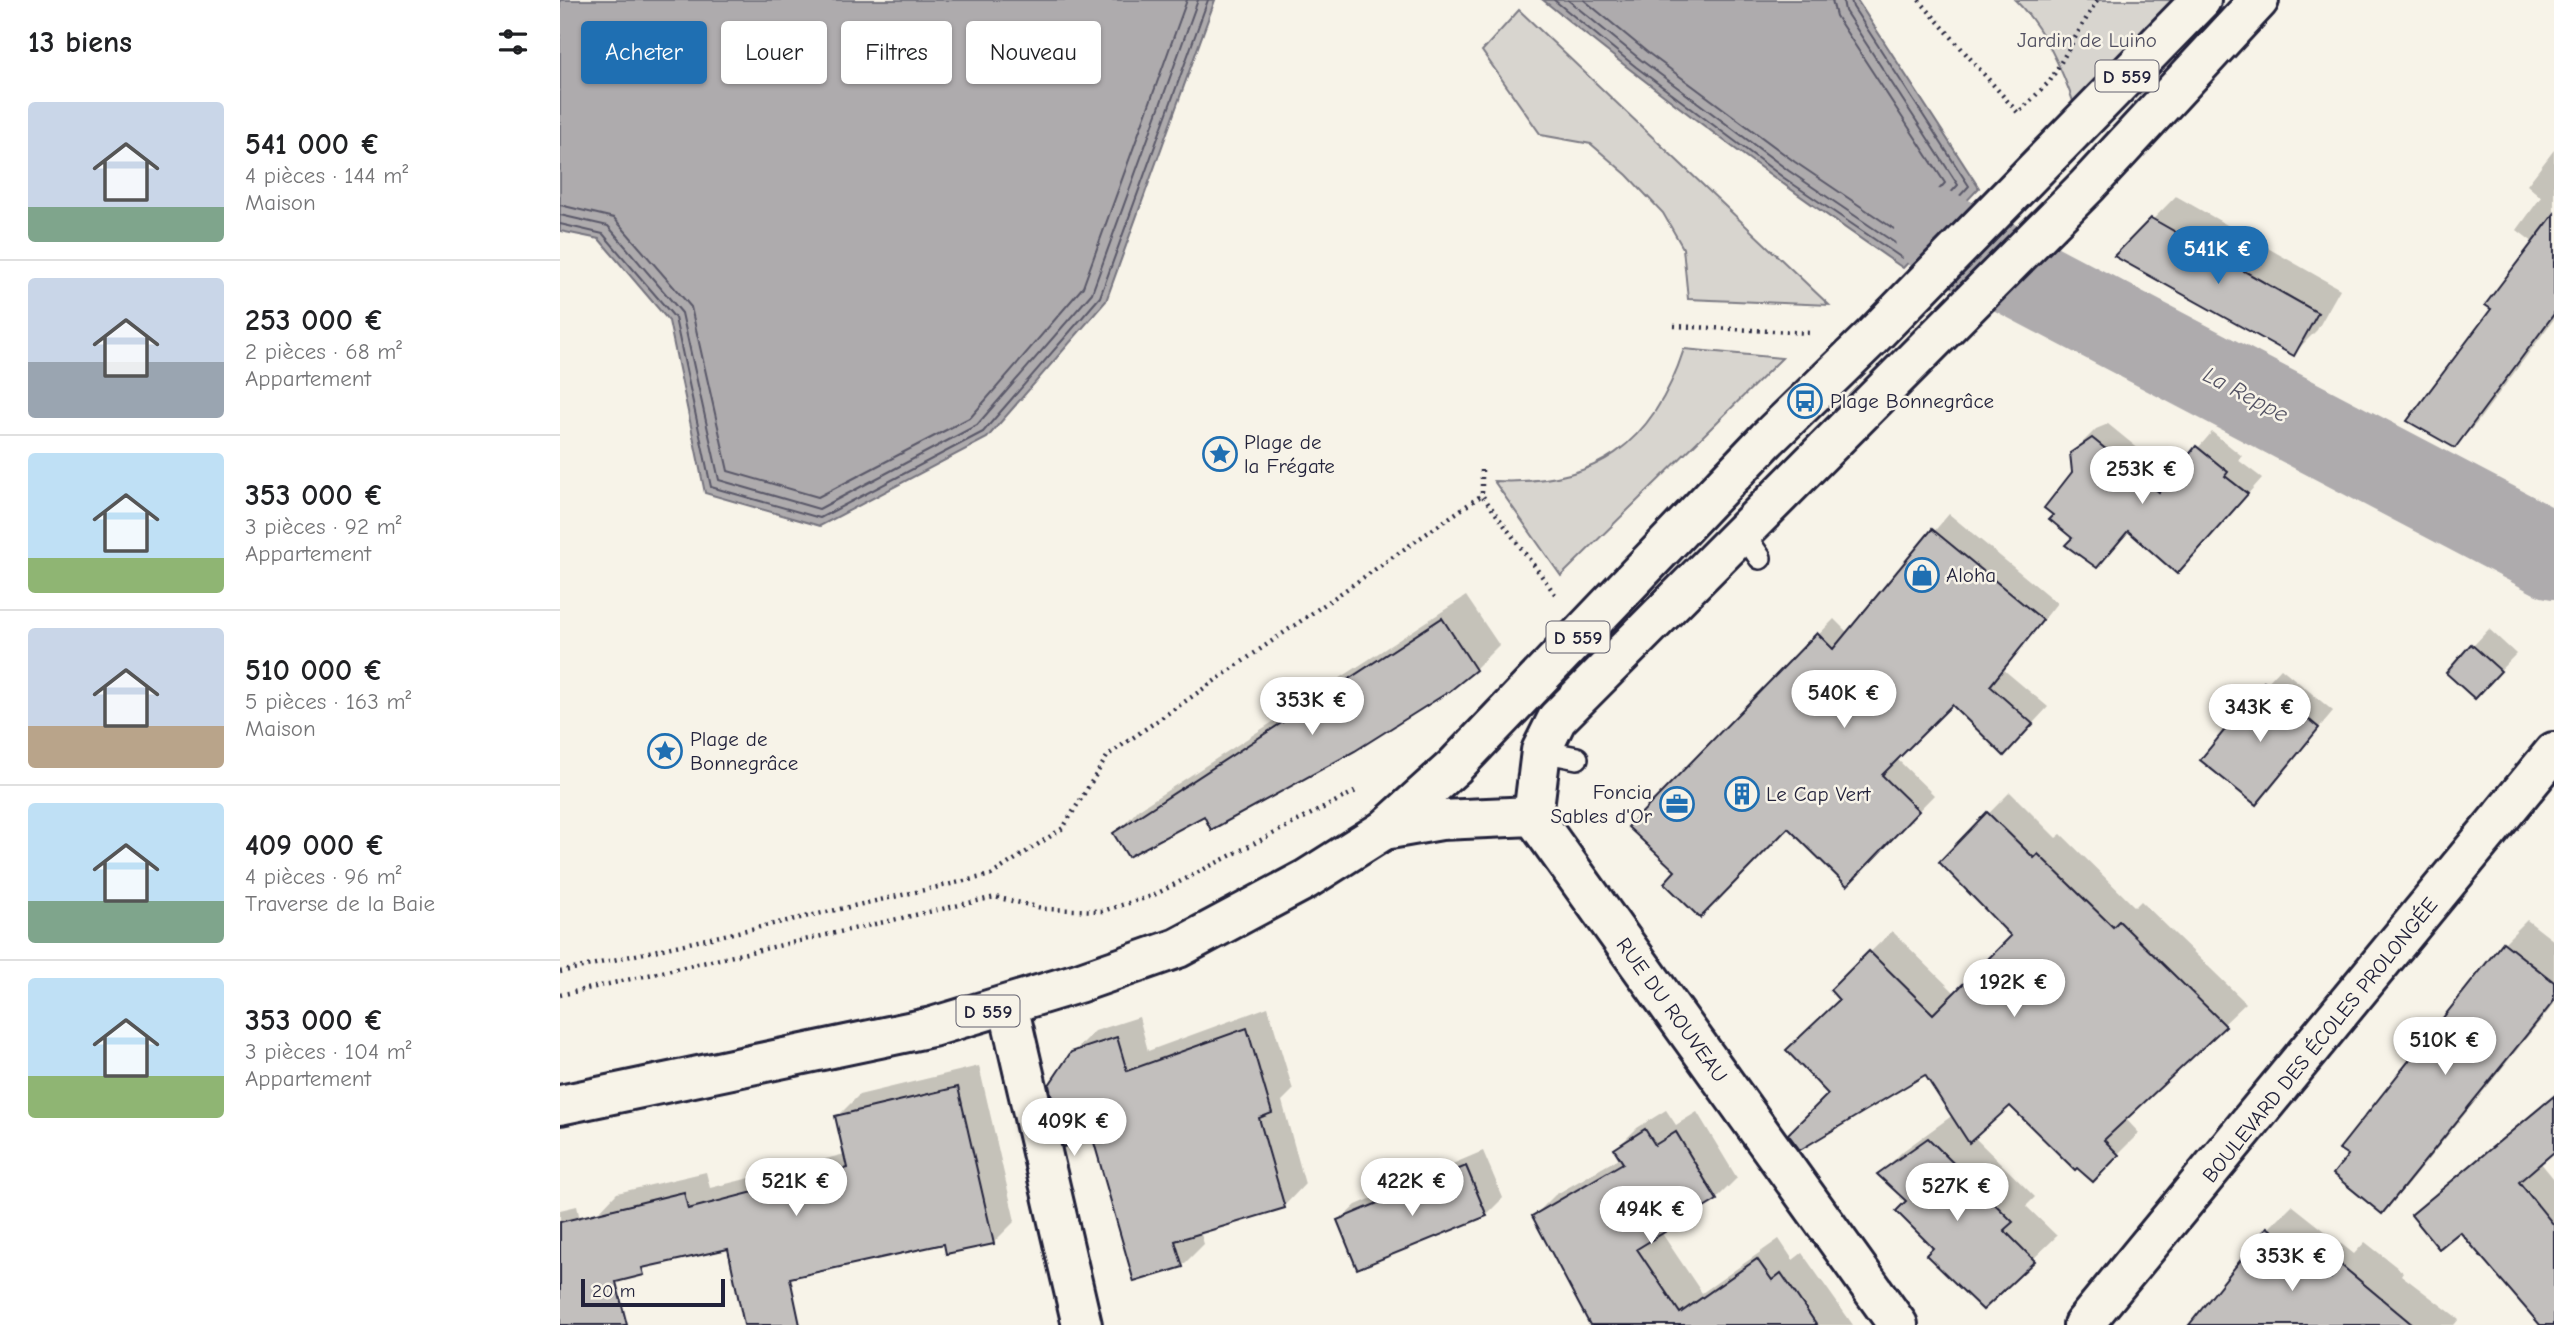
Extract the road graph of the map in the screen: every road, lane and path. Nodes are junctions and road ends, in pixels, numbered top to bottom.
1 (1919, 0) edge
2 (2097, 0) edge
3 (2201, 0) edge
4 (2259, 0) edge
5 (1674, 327) dead end
6 (1861, 347) junction
7 (1482, 470) dead end
8 (1482, 495) junction
9 (1564, 586) dead end
10 (2554, 752) edge
11 (1366, 786) dead end
12 (1533, 817) junction
13 (1384, 830) junction
14 (560, 972) edge
15 (560, 995) edge
16 (1009, 1005) junction
17 (560, 1105) edge
18 (1083, 1325) edge
19 (1898, 1325) edge
20 (2083, 1325) edge

1 - 2 path
3 - 6 main road, D 559
4 - 12 main road
5 - 6 path
6 - 13 main road, D 559
7 - 8 path
8 - 9 path
8 - 14 path
10 - 20 main road, BOULEVARD DES ÉCOLES PROLONGÉE
11 - 15 path
12 - 13 main road
12 - 19 main road, RUE DU ROUVEAU
13 - 16 main road, D 559
16 - 17 main road, D 559
16 - 18 main road

